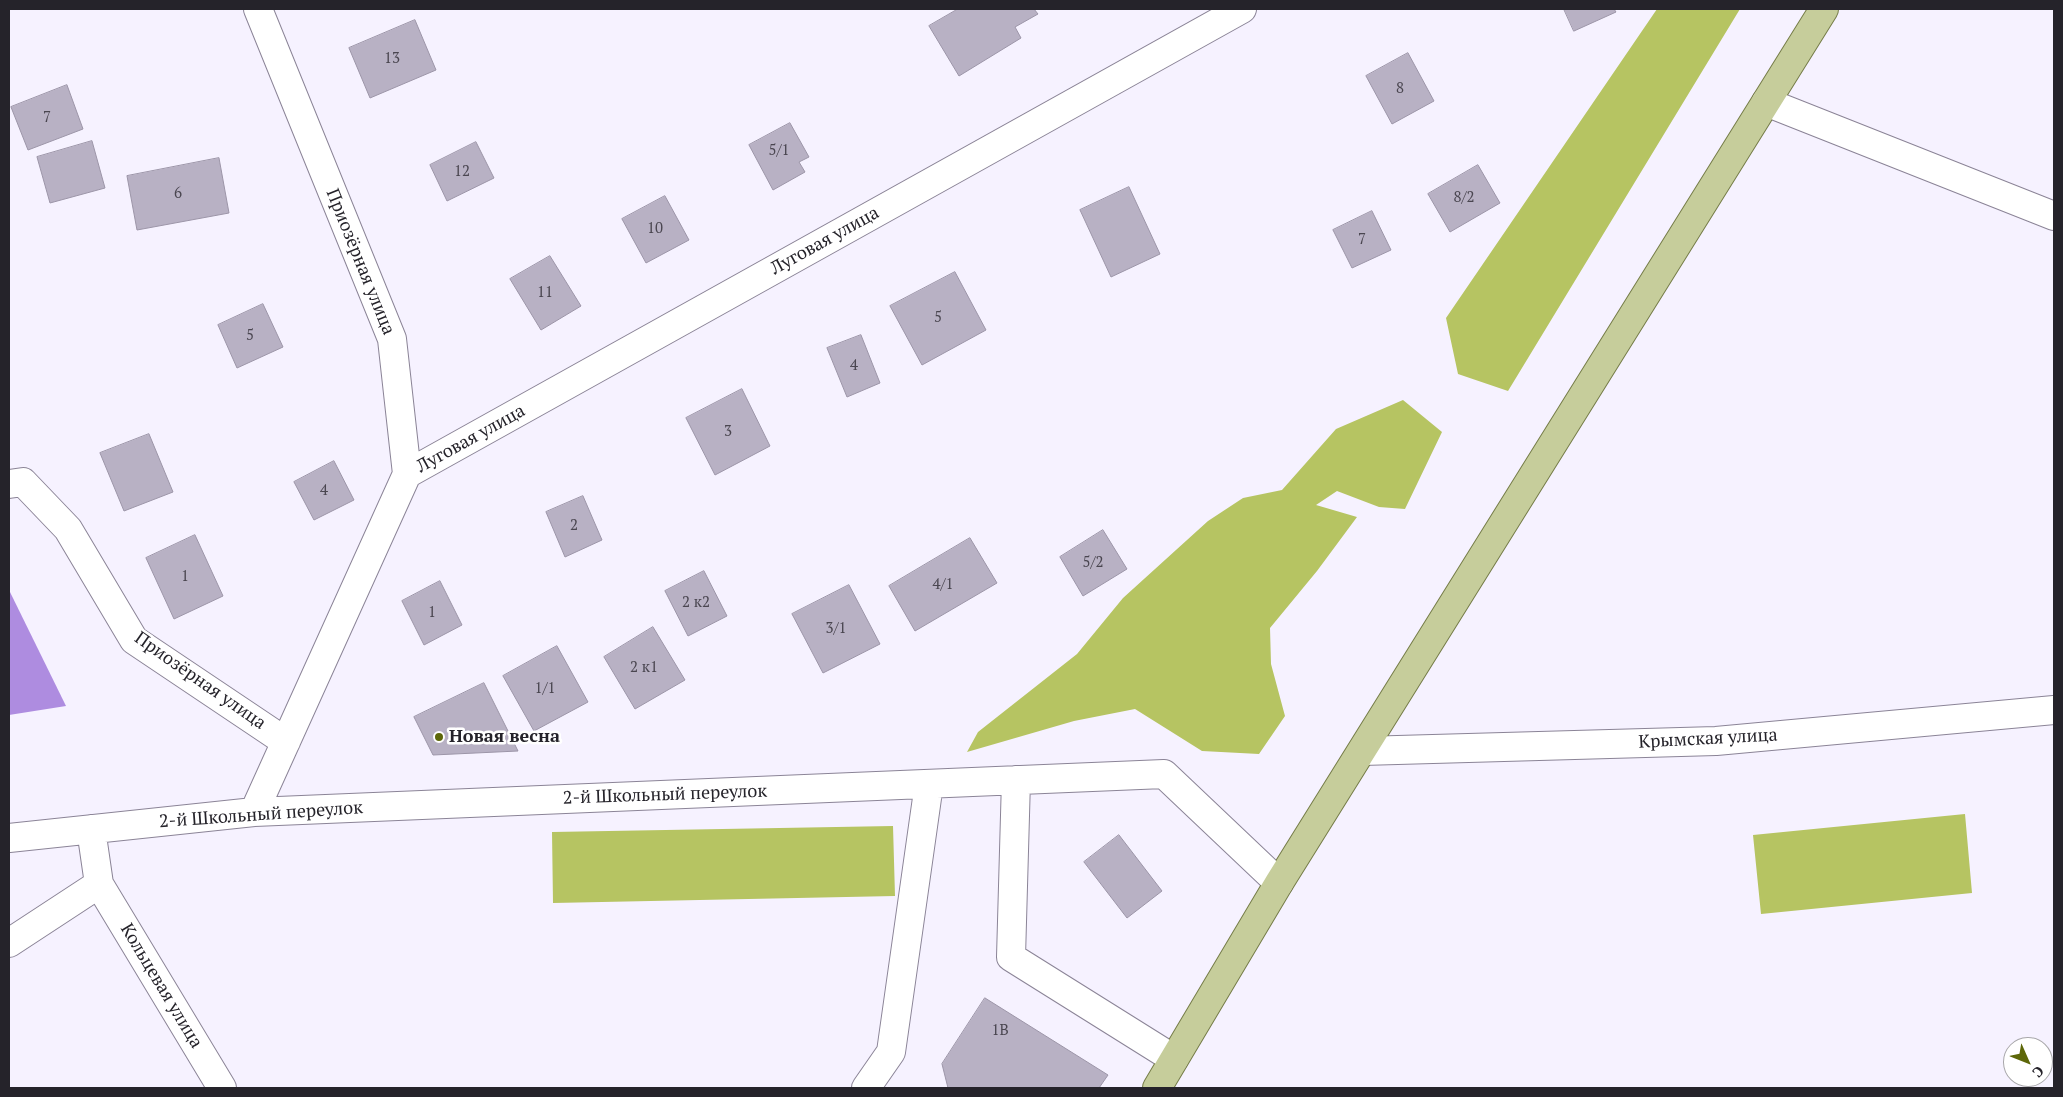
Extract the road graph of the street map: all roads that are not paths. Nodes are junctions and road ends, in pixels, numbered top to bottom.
1 (258, 9) edge
2 (1242, 9) edge
3 (1824, 9) edge
4 (1766, 102) junction
5 (2054, 216) edge
6 (407, 474) junction
7 (9, 484) edge
8 (2054, 710) edge
9 (286, 742) junction
10 (1362, 751) junction
11 (1016, 780) junction
12 (929, 784) junction
13 (254, 812) junction
14 (91, 829) junction
15 (9, 838) edge
16 (100, 884) junction
17 (1279, 884) junction
18 (9, 943) edge
19 (1174, 1059) junction
20 (222, 1088) edge
21 (866, 1088) edge
22 (1157, 1088) edge

1 - 6 street, Приозёрная улица
2 - 6 street, Луговая улица
3 - 4 main road
4 - 5 street
4 - 10 main road
6 - 9 street, Приозёрная улица
7 - 9 street, Приозёрная улица
8 - 10 street, Крымская улица
9 - 13 street, Приозёрная улица
10 - 17 main road
11 - 12 street, 2-й Школьный переулок
11 - 17 street, 2-й Школьный переулок
11 - 19 street
12 - 13 street, 2-й Школьный переулок
12 - 21 street
13 - 14 street, 2-й Школьный переулок
14 - 15 street, 2-й Школьный переулок
14 - 16 street
16 - 18 street
16 - 20 street, Кольцевая улица
17 - 19 main road
19 - 22 main road

